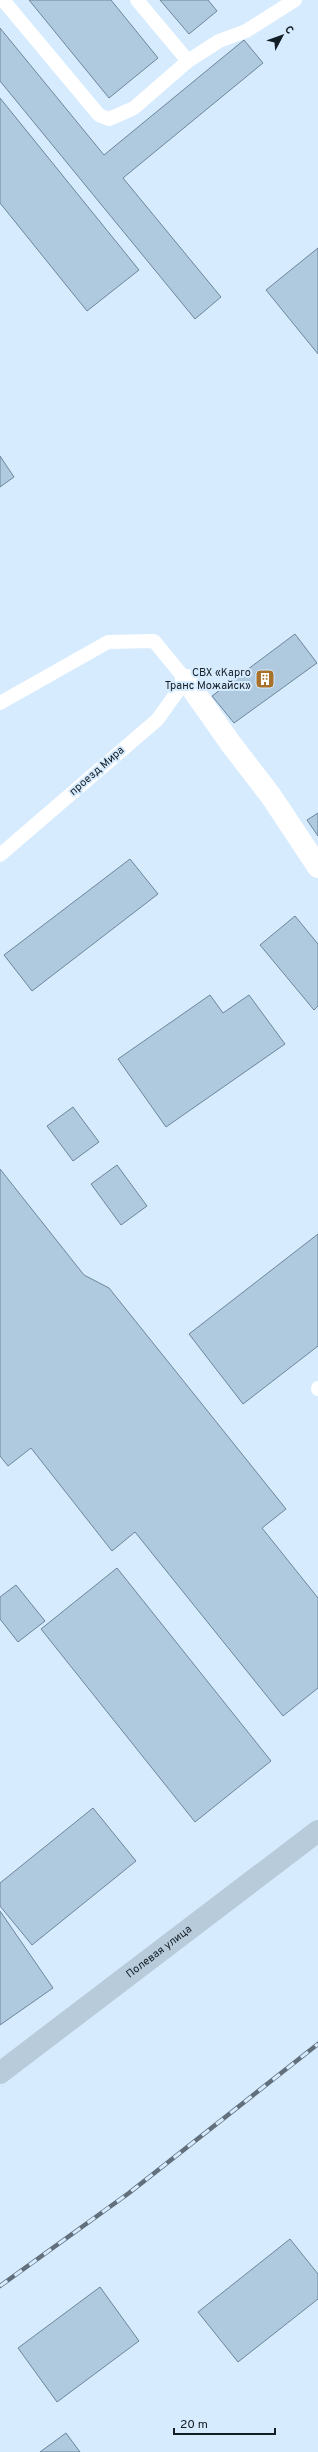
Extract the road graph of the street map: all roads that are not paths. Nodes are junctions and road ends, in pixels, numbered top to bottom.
1 (4, 0) edge
2 (137, 0) edge
3 (295, 0) edge
4 (188, 61) junction
5 (186, 680) junction
6 (0, 703) edge
7 (0, 855) edge
8 (318, 867) edge
9 (318, 1831) edge
10 (0, 2073) edge

1 - 4 lane
2 - 4 lane
3 - 4 lane
5 - 6 lane
5 - 7 lane, проезд Мира
5 - 8 street
9 - 10 main road, Полевая улица

